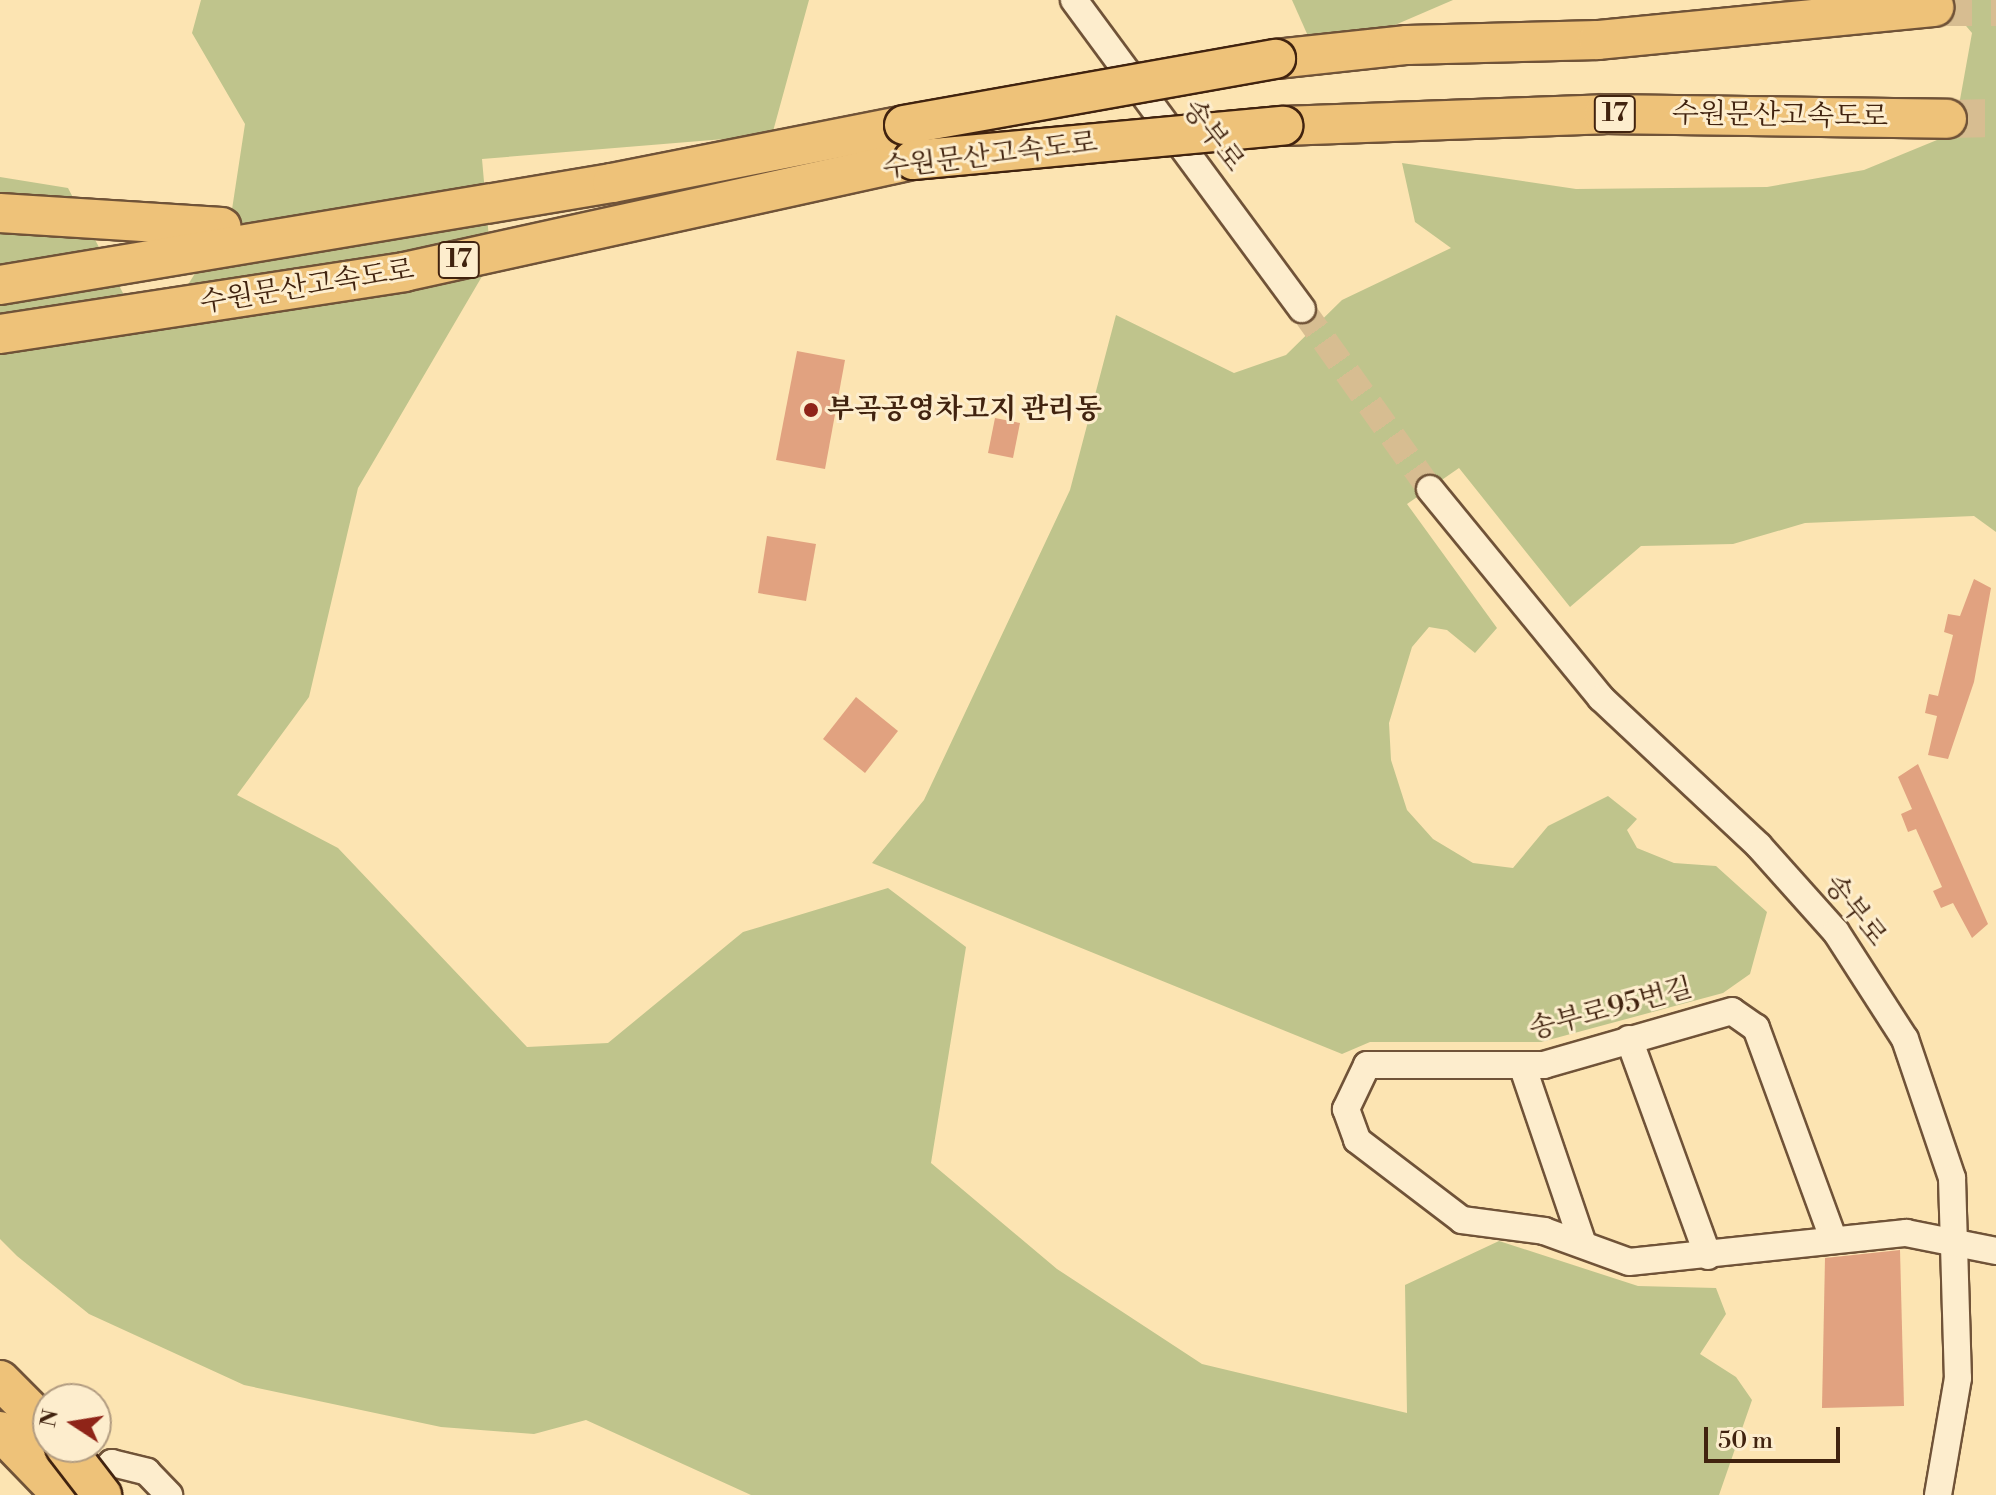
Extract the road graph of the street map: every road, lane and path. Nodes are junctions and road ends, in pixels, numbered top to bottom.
1 (1074, 0) edge
2 (1934, 7) dead end
3 (1947, 119) tunnel mouth
4 (908, 143) junction
5 (0, 213) edge
6 (373, 221) junction
7 (0, 285) edge
8 (1302, 309) tunnel mouth
9 (0, 334) edge
10 (1430, 489) tunnel mouth
11 (1629, 1039) junction
12 (1522, 1065) junction
13 (1833, 1238) junction
14 (1583, 1244) junction
15 (1956, 1248) junction
16 (1996, 1251) edge
17 (1708, 1256) junction
18 (1996, 1261) edge
19 (0, 1380) edge
20 (32, 1412) edge
21 (0, 1431) edge
22 (32, 1447) edge
23 (51, 1463) edge
24 (59, 1463) edge
25 (62, 1495) edge
26 (78, 1495) edge
27 (102, 1495) edge
28 (169, 1495) edge
29 (1938, 1495) edge

1 - 8 street, 송부로
2 - 4 highway, 수원문산고속도로 / 17, bridge
3 - 4 highway, 수원문산고속도로 / 17, bridge
4 - 6 highway, 수원문산고속도로 / 17
4 - 9 highway, 수원문산고속도로 / 17
5 - 6 highway
6 - 7 highway, 수원문산고속도로 / 17
10 - 15 street, 송부로
11 - 12 street, 송부로95번길
11 - 13 street, 송부로95번길
11 - 17 street
12 - 14 street
12 - 14 street, 송부로95번길
13 - 15 street, 송부로95번길
13 - 17 street, 송부로95번길
14 - 17 street, 송부로95번길
15 - 16 street
15 - 18 street
15 - 29 street, 송부로
19 - 20 highway
21 - 22 highway
23 - 25 highway
24 - 27 highway, bridge
26 - 28 street

